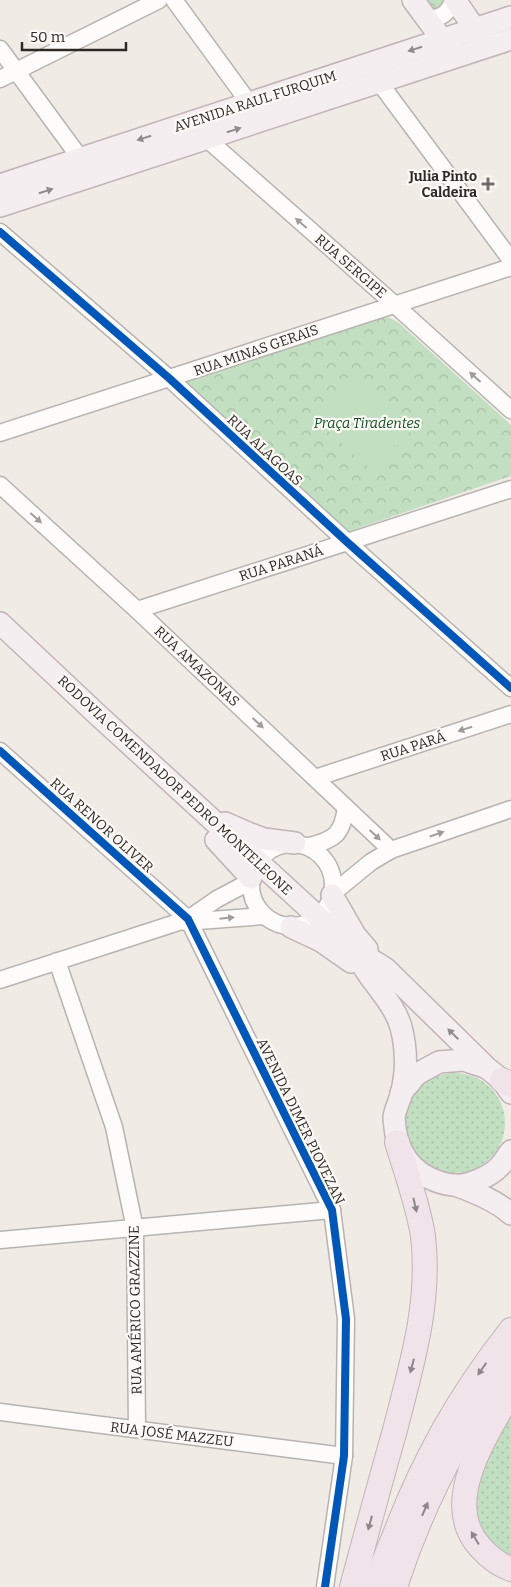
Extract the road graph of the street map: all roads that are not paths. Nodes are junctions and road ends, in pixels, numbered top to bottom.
1 (159, 0) edge
2 (174, 0) edge
3 (413, 0) edge
4 (454, 0) edge
5 (511, 17) edge
6 (427, 18) junction
7 (476, 29) junction
8 (511, 39) edge
9 (442, 40) junction
10 (488, 47) junction
11 (0, 48) edge
12 (456, 58) junction
13 (16, 71) junction
14 (0, 79) edge
15 (379, 82) junction
16 (250, 103) junction
17 (263, 121) junction
18 (189, 123) junction
19 (206, 139) junction
20 (87, 167) junction
21 (0, 186) edge
22 (0, 206) edge
23 (0, 232) edge
24 (511, 260) edge
25 (511, 267) edge
26 (394, 304) junction
27 (170, 379) junction
28 (511, 410) edge
29 (0, 432) edge
30 (0, 485) edge
31 (511, 489) edge
32 (347, 542) junction
33 (137, 610) junction
34 (0, 623) edge
35 (511, 688) edge
36 (511, 714) edge
37 (0, 751) edge
38 (140, 754) junction
39 (315, 778) junction
40 (199, 807) junction
41 (346, 808) junction
42 (511, 809) edge
43 (302, 844) junction
44 (391, 850) junction
45 (253, 873) junction
46 (333, 894) junction
47 (264, 916) junction
48 (318, 917) junction
49 (184, 921) junction
50 (291, 926) junction
51 (57, 961) junction
52 (380, 975) junction
53 (0, 980) edge
54 (503, 1081) edge
55 (401, 1093) junction
56 (397, 1142) junction
57 (511, 1151) edge
58 (455, 1185) junction
59 (332, 1210) junction
60 (511, 1214) edge
61 (135, 1229) junction
62 (0, 1240) edge
63 (511, 1330) edge
64 (511, 1362) edge
65 (511, 1392) edge
66 (0, 1412) edge
67 (137, 1429) junction
68 (344, 1456) junction
69 (511, 1568) edge
70 (325, 1587) edge
71 (352, 1587) edge
72 (375, 1587) edge
73 (395, 1587) edge

1 - 13 street
2 - 16 street
3 - 6 main road
4 - 6 street
4 - 7 main road
5 - 7 main road, AVENIDA RAUL FURQUIM
6 - 9 main road
7 - 9 main road, AVENIDA RAUL FURQUIM
7 - 10 main road
8 - 10 main road, AVENIDA RAUL FURQUIM
9 - 12 main road
9 -> 16 main road, AVENIDA RAUL FURQUIM
10 - 12 main road, AVENIDA RAUL FURQUIM
11 - 13 street
12 - 15 main road, AVENIDA RAUL FURQUIM
13 - 14 street
13 - 20 street
15 - 17 main road, AVENIDA RAUL FURQUIM
15 - 24 street
16 - 17 street
16 - 18 main road, AVENIDA RAUL FURQUIM
19 -> 17 main road, AVENIDA RAUL FURQUIM
18 - 19 street, RUA SERGIPE
18 -> 20 main road, AVENIDA RAUL FURQUIM
19 - 20 main road, AVENIDA RAUL FURQUIM
26 -> 19 street, RUA SERGIPE
20 - 21 main road, AVENIDA RAUL FURQUIM
22 -> 20 main road, AVENIDA RAUL FURQUIM
23 - 27 street, RUA ALAGOAS
25 - 26 street, RUA MINAS GERAIS
26 - 27 street, RUA MINAS GERAIS
28 -> 26 street, RUA SERGIPE
27 - 29 street, RUA MINAS GERAIS
27 - 32 street, RUA ALAGOAS
30 -> 33 street, RUA AMAZONAS
31 - 32 street, RUA PARANÁ
32 - 33 street, RUA PARANÁ
32 - 35 street, RUA ALAGOAS
33 -> 39 street, RUA AMAZONAS
34 - 38 main road, RODOVIA COMENDADOR PEDRO MONTELEONE
36 -> 39 street, RUA PARÁ
37 - 49 street, RUA RENOR OLIVER
38 - 40 main road, RODOVIA COMENDADOR PEDRO MONTELEONE
38 - 45 main road
39 - 41 street, RUA AMAZONAS
40 - 43 main road
40 - 45 main road, RODOVIA COMENDADOR PEDRO MONTELEONE
41 - 43 street
41 -> 44 street, RUA AMAZONAS
44 -> 42 street
43 - 45 street
43 - 46 street
44 - 46 street
45 - 47 street
45 - 48 main road, RODOVIA COMENDADOR PEDRO MONTELEONE
45 - 49 street
46 - 48 street
46 - 52 main road
49 -> 47 street
47 - 50 street
48 - 50 street
48 - 52 main road, RODOVIA COMENDADOR PEDRO MONTELEONE
49 - 51 street
49 - 59 street, AVENIDA DIMER PIOVEZAN
50 - 52 main road
51 - 53 street
51 - 61 street, RUA AMÉRICO GRAZZINE
54 -> 52 main road, RODOVIA COMENDADOR PEDRO MONTELEONE
52 - 55 main road, RODOVIA COMENDADOR PEDRO MONTELEONE
54 - 55 main road
55 - 56 main road, RODOVIA COMENDADOR PEDRO MONTELEONE
56 - 58 main road
56 -> 71 highway
57 - 58 main road
58 - 60 main road
59 - 61 street
59 - 68 street, AVENIDA DIMER PIOVEZAN
61 - 62 street
61 - 67 street, RUA AMÉRICO GRAZZINE
63 -> 72 highway
73 -> 64 highway
69 -> 65 highway
66 - 67 street, RUA JOSÉ MAZZEU
67 - 68 street, RUA JOSÉ MAZZEU
68 - 70 street, AVENIDA DIMER PIOVEZAN

